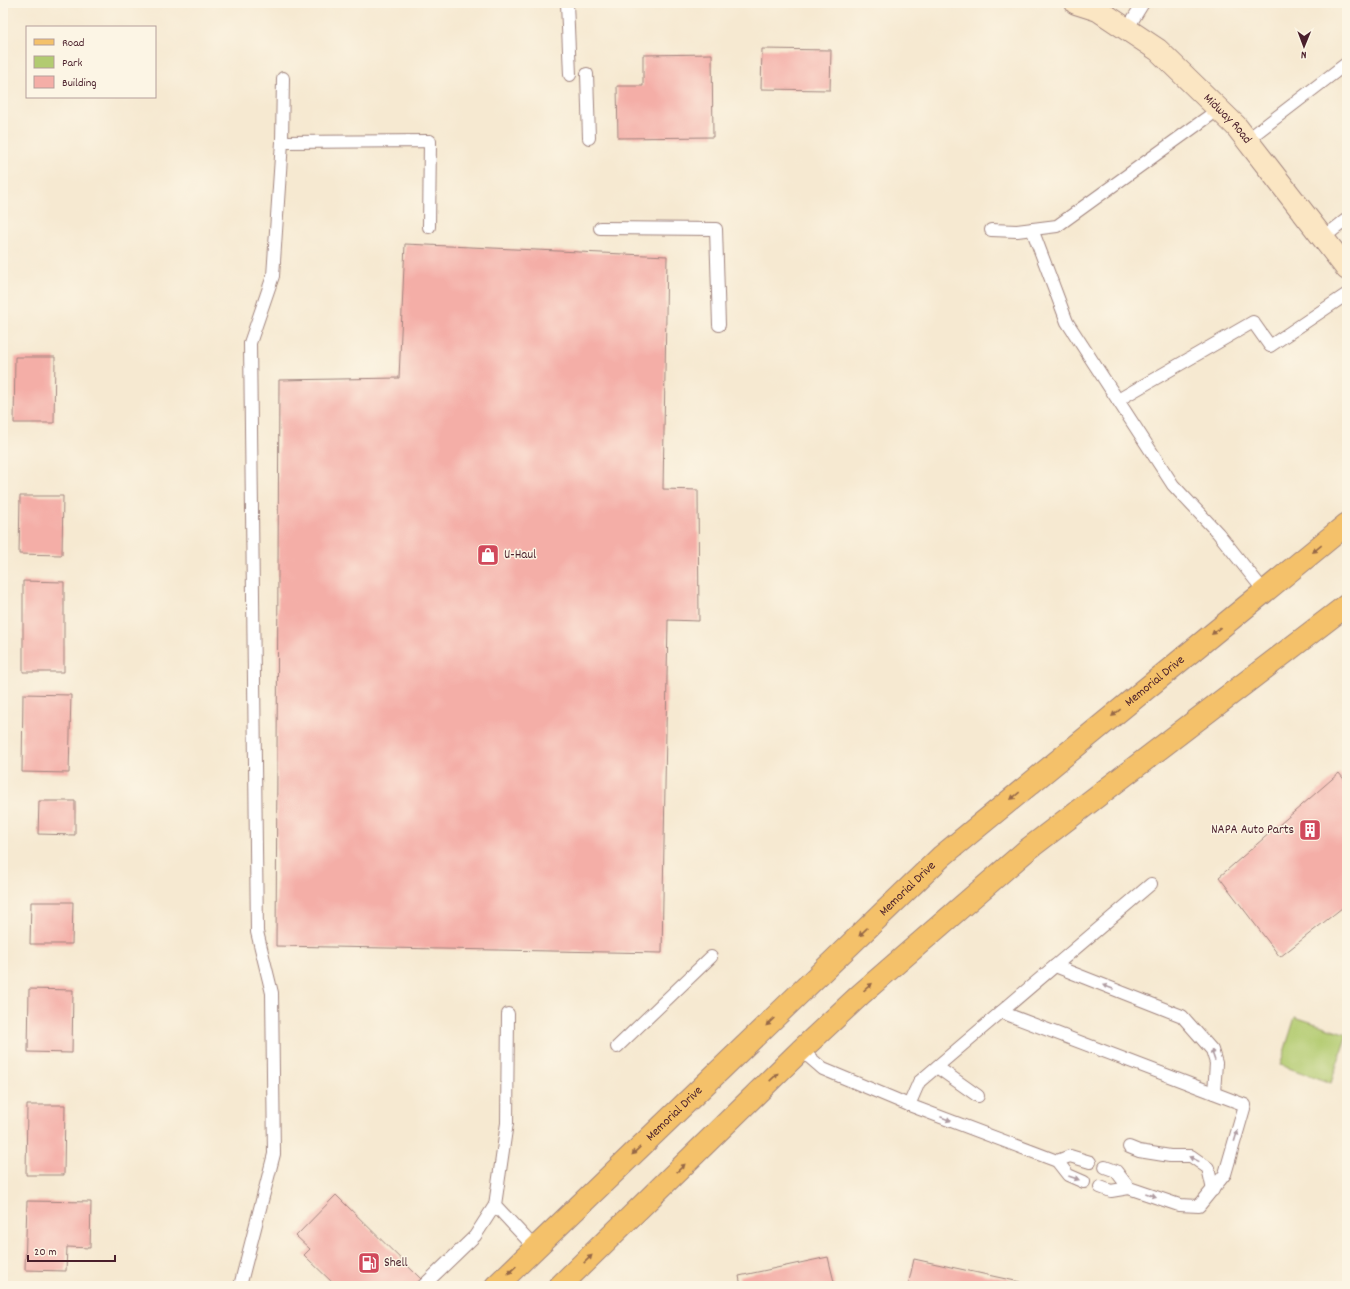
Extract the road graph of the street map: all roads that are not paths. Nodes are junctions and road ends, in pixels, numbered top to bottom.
1 (567, 3) edge
2 (1076, 3) edge
3 (1143, 3) edge
4 (1128, 29) junction
5 (1347, 63) edge
6 (587, 74) dead end
7 (570, 75) dead end
8 (284, 78) dead end
9 (1219, 110) junction
10 (589, 138) dead end
11 (1247, 140) junction
12 (282, 142) junction
13 (1347, 219) edge
14 (428, 227) dead end
15 (600, 228) dead end
16 (1032, 229) junction
17 (991, 230) dead end
18 (1323, 238) junction
19 (1347, 269) edge
20 (1347, 294) edge
21 (719, 325) dead end
22 (1118, 400) junction
23 (1347, 524) edge
24 (1264, 591) junction
25 (1347, 605) edge
26 (1151, 884) dead end
27 (711, 957) dead end
28 (1055, 966) junction
29 (1001, 1012) junction
30 (508, 1014) dead end
31 (616, 1047) dead end
32 (801, 1050) junction
33 (937, 1067) junction
34 (1214, 1093) junction
35 (978, 1096) dead end
36 (909, 1105) junction
37 (1129, 1147) dead end
38 (1057, 1161) junction
39 (1090, 1162) dead end
40 (1105, 1167) dead end
41 (1084, 1182) dead end
42 (1100, 1187) dead end
43 (1129, 1188) junction
44 (1213, 1190) junction
45 (495, 1205) junction
46 (535, 1248) junction
47 (240, 1286) edge
48 (423, 1286) edge
49 (496, 1286) edge
50 (560, 1286) edge

1 - 7 lane
2 - 4 street, Midway Road
3 - 4 lane
4 - 9 street, Midway Road
5 - 11 lane
6 - 10 lane
8 - 12 lane
9 - 11 street, Midway Road
9 - 16 lane
11 - 18 street, Midway Road
12 - 14 lane
12 - 47 lane
13 - 18 lane
15 - 21 lane
16 - 17 lane
16 - 22 lane
18 - 19 street, Midway Road
20 - 22 lane
22 - 24 lane
23 -> 24 main road, Memorial Drive
24 -> 46 main road, Memorial Drive
32 -> 25 main road
26 - 28 lane
27 - 31 lane
28 - 29 lane
34 -> 28 lane
29 - 33 lane
29 - 34 lane
30 - 45 lane
32 - 36 lane
50 -> 32 main road
33 - 35 lane
33 - 36 lane
44 -> 34 lane
36 -> 38 lane
44 -> 37 lane
38 - 39 lane
38 -> 41 lane
40 - 43 lane
42 - 43 lane
43 -> 44 lane
45 - 46 lane
45 - 48 lane
46 -> 49 main road, Memorial Drive

